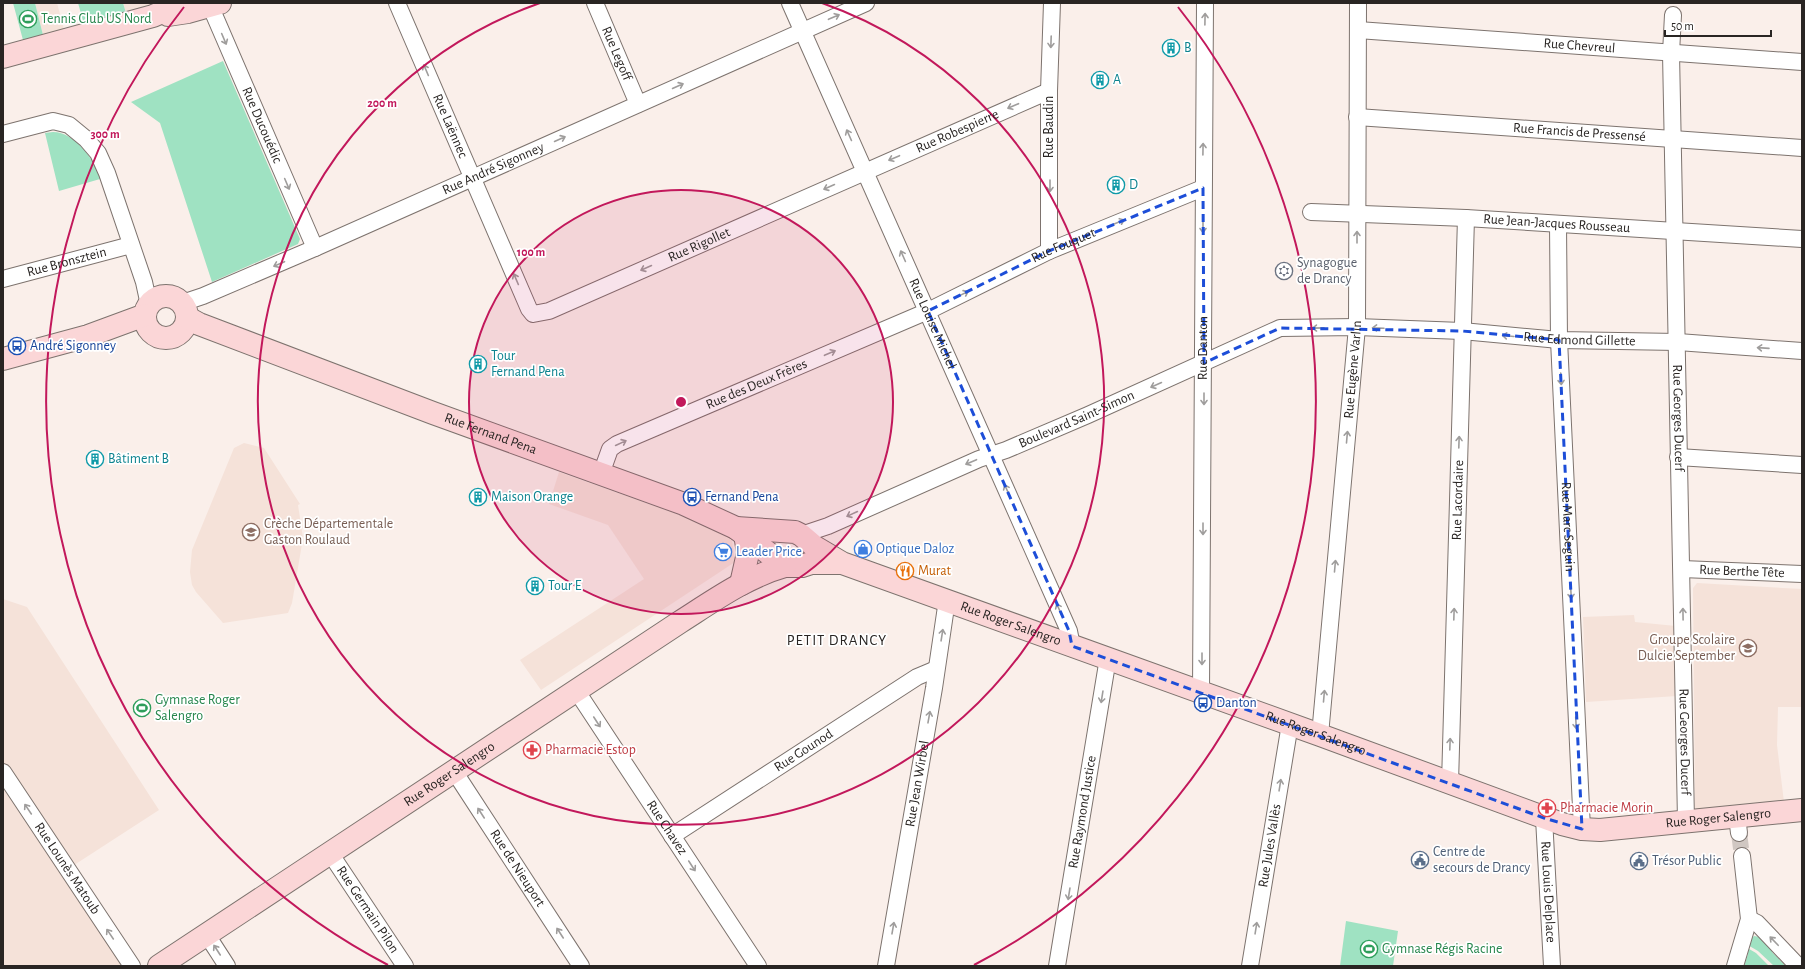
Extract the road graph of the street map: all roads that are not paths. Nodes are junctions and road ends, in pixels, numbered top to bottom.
1 (183, 3) edge
2 (397, 3) edge
3 (595, 3) edge
4 (790, 3) edge
5 (866, 3) edge
6 (1052, 3) edge
7 (1205, 3) edge
8 (1358, 3) edge
9 (213, 4) edge
10 (1673, 15) dead end
11 (153, 16) junction
12 (1358, 30) junction
13 (802, 31) junction
14 (1671, 52) junction
15 (3, 57) edge
16 (1802, 62) edge
17 (1049, 91) junction
18 (638, 104) junction
19 (1358, 117) junction
20 (3, 134) edge
21 (1673, 139) junction
22 (1802, 148) edge
23 (864, 171) junction
24 (473, 178) junction
25 (1203, 188) junction
26 (1311, 212) dead end
27 (1358, 215) junction
28 (1466, 218) junction
29 (1558, 224) junction
30 (1675, 231) junction
31 (1802, 239) edge
32 (131, 245) junction
33 (315, 248) junction
34 (1049, 251) junction
35 (3, 279) edge
36 (149, 300) junction
37 (928, 311) junction
38 (533, 314) joint
39 (183, 319) junction
40 (1357, 327) junction
41 (1462, 331) junction
42 (154, 335) junction
43 (88, 336) junction
44 (1559, 340) junction
45 (1678, 342) junction
46 (1802, 351) edge
47 (3, 359) edge
48 (1204, 363) junction
49 (991, 454) junction
50 (1678, 457) junction
51 (1802, 465) edge
52 (601, 474) junction
53 (740, 531) junction
54 (803, 544) junction
55 (777, 560) junction
56 (1682, 569) junction
57 (1802, 574) edge
58 (741, 584) junction
59 (947, 600) junction
60 (1072, 646) junction
61 (1108, 658) junction
62 (936, 669) junction
63 (576, 690) junction
64 (1201, 693) junction
65 (1290, 724) junction
66 (1320, 735) junction
67 (454, 771) junction
68 (3, 772) edge
69 (1450, 783) junction
70 (1802, 810) edge
71 (1544, 818) junction
72 (1686, 821) junction
73 (1582, 829) junction
74 (672, 836) junction
75 (330, 853) junction
76 (1742, 856) tunnel mouth
77 (1749, 918) junction
78 (207, 934) junction
79 (132, 966) edge
80 (159, 966) edge
81 (227, 966) edge
82 (405, 966) edge
83 (581, 966) edge
84 (758, 966) edge
85 (886, 966) edge
86 (1057, 966) edge
87 (1250, 966) edge
88 (1552, 966) edge
89 (1735, 966) edge
90 (1798, 966) edge

1 - 11 main road
24 -> 2 street, Rue Laënnec
3 - 18 street, Rue Legoff
4 - 13 street, Rue Louise Michel
13 -> 5 street, Rue André Sigonney
6 -> 17 street, Rue Baudin
25 -> 7 street, Rue Danton
8 - 12 street, Rue Eugène Varlin
9 - 11 main road
9 -> 33 street, Rue Ducouédic
10 - 14 street, Rue Georges Ducerf
11 - 15 main road
12 - 14 street, Rue Chevreul
12 - 19 street, Rue Eugène Varlin
18 -> 13 street, Rue André Sigonney
23 -> 13 street, Rue Louise Michel
14 - 16 street, Rue Chevreul
14 - 21 street, Rue Georges Ducerf
17 -> 23 street, Rue Robespierre
17 -> 34 street, Rue Baudin
24 -> 18 street, Rue André Sigonney
19 - 21 street, Rue Francis de Pressensé
19 - 27 street, Rue Eugène Varlin
20 - 32 street
21 - 22 street, Rue Francis de Pressensé
21 - 30 street, Rue Georges Ducerf
37 -> 23 street, Rue Louise Michel
23 -> 38 street, Rue Rigollet
24 - 33 street, Rue André Sigonney
38 -> 24 street, Rue Laënnec
34 -> 25 street, Rue Fouquet
25 -> 48 street, Rue Danton
26 - 27 street, Rue Jean-Jacques Rousseau
27 - 28 street, Rue Jean-Jacques Rousseau
40 -> 27 street, Rue Eugène Varlin
28 - 29 street, Rue Jean-Jacques Rousseau
28 - 41 street, Rue Lacordaire
29 - 30 street, Rue Jean-Jacques Rousseau
29 - 44 street, Rue Marc Seguin
30 - 31 street, Rue Jean-Jacques Rousseau
30 - 45 street, Rue Georges Ducerf
32 - 35 street, Rue Bronsztein
32 - 36 street
33 -> 39 street, Rue André Sigonney
37 -> 34 street, Rue Fouquet
36 - 39 main road
36 - 42 main road
36 - 43 main road
37 - 49 street, Rue Louise Michel
52 -> 37 street, Rue des Deux Frères
39 - 42 main road
39 - 52 main road, Rue Fernand Pena
41 -> 40 street, Rue Edmond Gillette
40 -> 48 street, Boulevard Saint-Simon
66 -> 40 street, Rue Eugène Varlin
44 -> 41 street, Rue Edmond Gillette
69 -> 41 street, Rue Lacordaire
42 - 43 main road
43 - 47 main road
44 - 45 street, Rue Edmond Gillette
44 -> 73 street, Rue Marc Seguin
46 -> 45 street, Rue Edmond Gillette
45 - 50 street, Rue Georges Ducerf
48 -> 49 street, Boulevard Saint-Simon
48 -> 64 street, Rue Danton
49 -> 54 street, Boulevard Saint-Simon
60 -> 49 street, Rue Louise Michel
50 - 51 street
50 - 56 street, Rue Georges Ducerf
52 - 53 main road, Rue Fernand Pena
53 - 54 main road, Rue Fernand Pena
53 - 55 main road, Rue Fernand Pena
53 - 58 main road
54 - 55 main road
54 - 55 main road, Rue Roger Salengro
54 - 59 main road, Rue Roger Salengro
55 - 58 main road, Rue Roger Salengro
56 - 57 street, Rue Berthe Tête
72 -> 56 street, Rue Georges Ducerf
58 - 63 main road, Rue Roger Salengro
59 - 60 main road, Rue Roger Salengro
62 -> 59 street, Rue Jean Wirbel
60 - 61 main road, Rue Roger Salengro
61 - 64 main road, Rue Roger Salengro
61 -> 86 street, Rue Raymond Justice
62 - 74 street, Rue Gounod
85 -> 62 street, Rue Jean Wirbel
63 - 67 main road, Rue Roger Salengro
63 -> 74 street, Rue Chavez
64 - 65 main road, Rue Roger Salengro
65 - 66 main road, Rue Roger Salengro
87 -> 65 street, Rue Jules Vallès
66 - 69 main road, Rue Roger Salengro
67 - 75 main road, Rue Roger Salengro
83 -> 67 street, Rue de Nieuport
79 -> 68 street, Rue Lounès Matoub
69 - 71 main road, Rue Roger Salengro
70 - 72 main road, Rue Roger Salengro
71 - 73 main road, Rue Roger Salengro
71 - 88 street, Rue Louis Delplace
72 - 73 main road, Rue Roger Salengro
74 -> 84 street, Rue Chavez
75 - 78 main road, Rue Roger Salengro
75 - 82 street, Rue Germain Pilon
76 - 77 street
77 - 89 street
90 -> 77 street
78 - 80 main road, Rue Roger Salengro
81 -> 78 street

